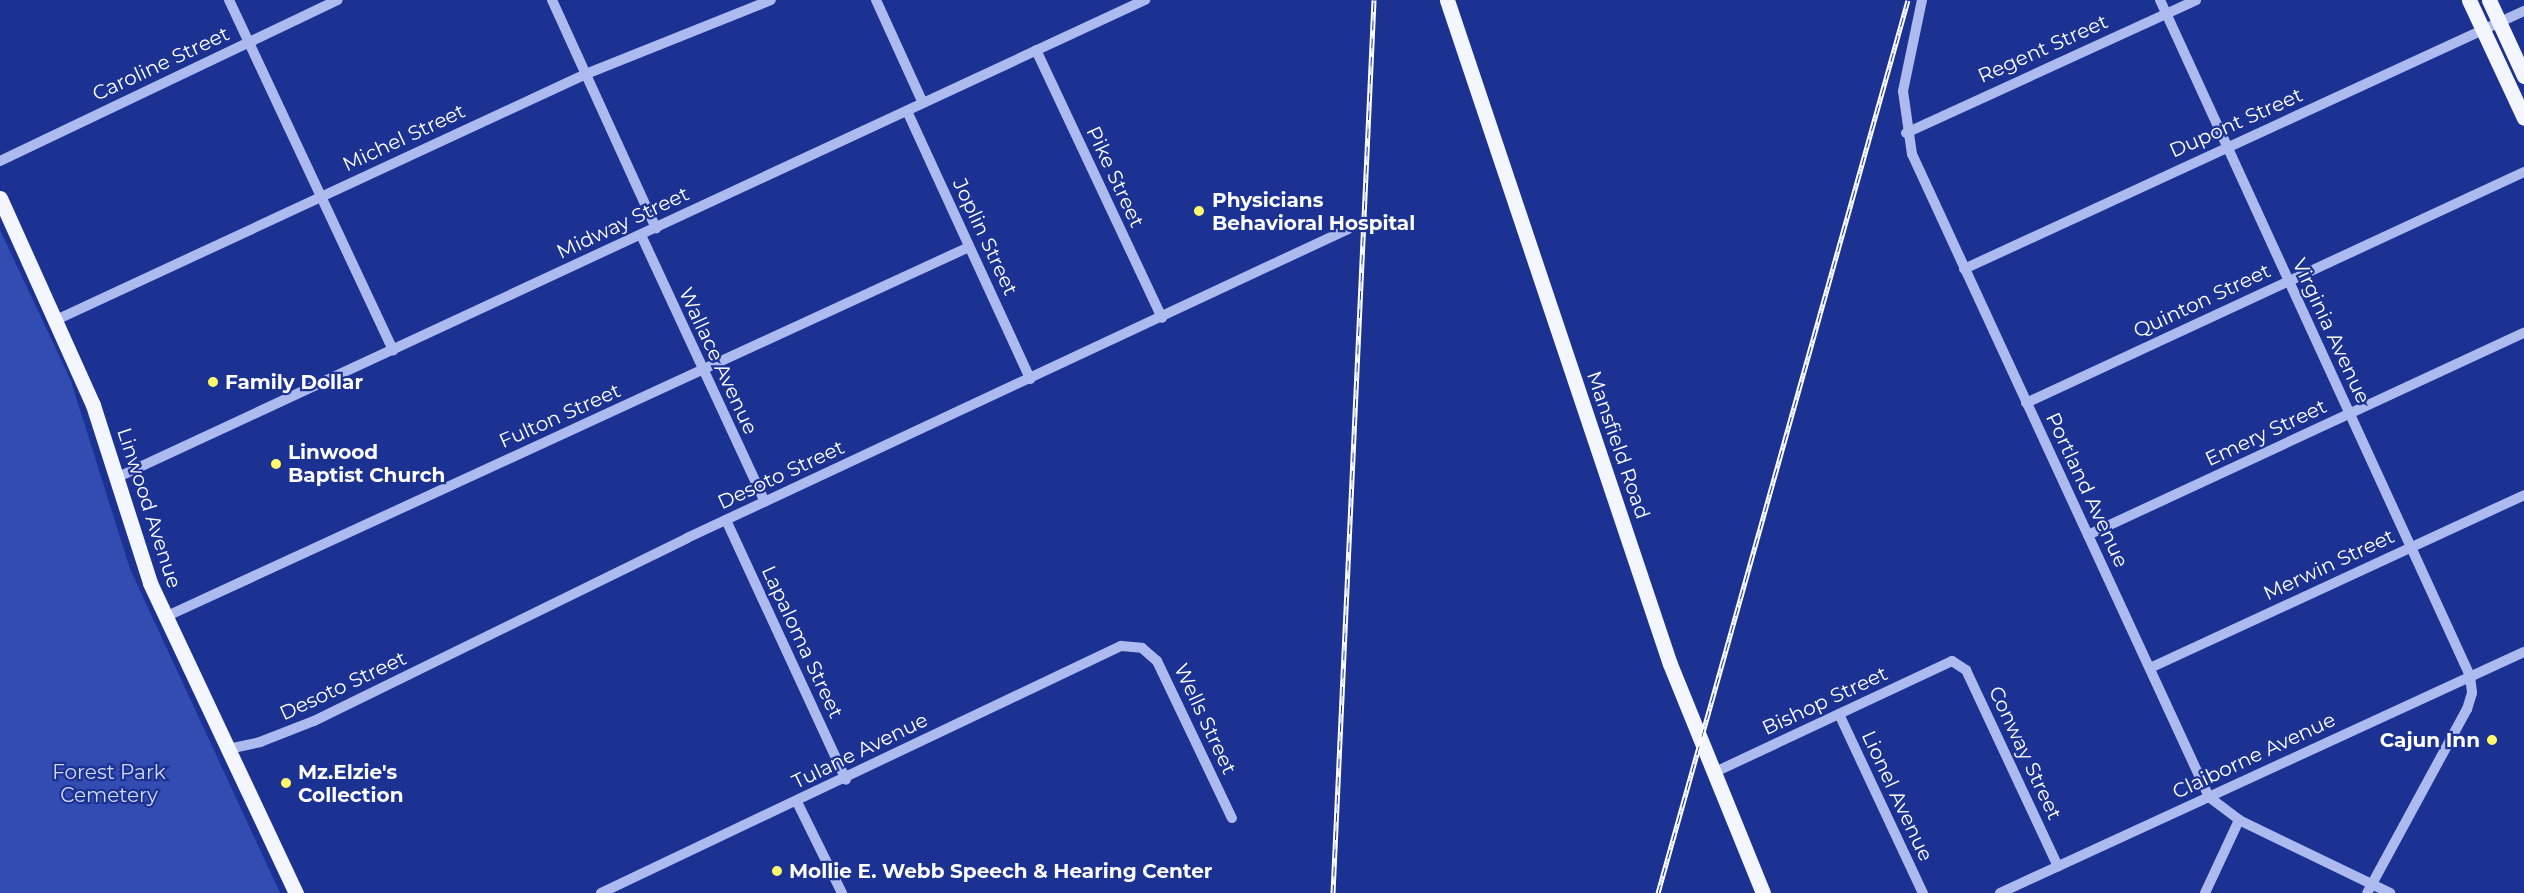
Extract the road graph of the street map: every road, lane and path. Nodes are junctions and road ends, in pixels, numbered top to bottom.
1 (229, 0) edge
2 (338, 0) edge
3 (552, 0) edge
4 (771, 0) edge
5 (876, 0) edge
6 (1145, 0) edge
7 (1922, 0) edge
8 (2160, 0) edge
9 (2196, 0) edge
10 (2469, 0) edge
11 (2489, 0) edge
12 (1447, 1) edge
13 (2524, 11) edge
14 (2166, 14) junction
15 (2499, 23) junction
16 (2483, 30) junction
17 (248, 44) junction
18 (1036, 50) junction
19 (586, 74) junction
20 (2524, 76) edge
21 (923, 103) junction
22 (907, 111) junction
23 (2524, 118) edge
24 (1906, 133) junction
25 (2227, 148) junction
26 (0, 161) edge
27 (2524, 172) edge
28 (322, 196) junction
29 (0, 198) edge
30 (656, 228) junction
31 (1348, 229) dead end
32 (640, 235) junction
33 (969, 247) junction
34 (1964, 269) junction
35 (2288, 281) junction
36 (1162, 318) junction
37 (56, 320) junction
38 (2524, 333) edge
39 (393, 350) junction
40 (703, 371) junction
41 (1030, 379) junction
42 (2026, 403) junction
43 (2350, 414) junction
44 (116, 478) junction
45 (2524, 495) edge
46 (765, 502) junction
47 (726, 520) junction
48 (2088, 535) junction
49 (2412, 547) junction
50 (165, 617) junction
51 (1134, 645) joint
52 (2524, 652) edge
53 (1952, 661) joint
54 (2150, 668) junction
55 (2470, 676) junction
56 (1839, 714) junction
57 (228, 749) junction
58 (1713, 773) junction
59 (846, 780) junction
60 (2209, 797) junction
61 (797, 802) junction
62 (1232, 818) dead end
63 (2239, 820) junction
64 (2058, 866) junction
65 (622, 888) edge
66 (2370, 889) edge
67 (296, 893) edge
68 (601, 893) edge
69 (842, 893) edge
70 (1763, 893) edge
71 (1923, 893) edge
72 (2000, 893) edge
73 (2205, 893) edge
74 (2390, 893) edge

1 - 17 street
2 - 17 street, Caroline Street
3 - 19 street
4 - 19 street, Michel Street
5 - 21 street
6 - 18 street, Midway Street
7 - 24 street, Portland Avenue
8 - 14 street, Virginia Avenue
9 - 14 street, Regent Street
10 - 16 main road
11 - 15 main road
12 - 58 main road, Mansfield Road
13 - 15 street, Dupont Street
14 - 24 street, Regent Street
14 - 25 street, Virginia Avenue
15 - 16 street, Dupont Street
15 - 20 main road
16 - 23 main road
16 - 25 street, Dupont Street
17 - 26 street, Caroline Street
17 - 28 street
18 - 21 street, Midway Street
18 - 36 street, Pike Street
19 - 28 street, Michel Street
19 - 30 street
21 - 22 street, Midway Street
22 - 30 street, Midway Street
22 - 33 street, Joplin Street
24 - 34 street, Portland Avenue
25 - 34 street, Dupont Street
25 - 35 street, Virginia Avenue
27 - 35 street, Quinton Street
28 - 37 street, Michel Street
28 - 39 street
29 - 37 main road, Linwood Avenue
30 - 32 street, Midway Street
31 - 36 street, Desoto Street
32 - 39 street, Midway Street
32 - 40 street, Wallace Avenue
33 - 40 street, Fulton Street
33 - 41 street, Joplin Street
34 - 42 street, Portland Avenue
35 - 42 street, Quinton Street
35 - 43 street, Virginia Avenue
36 - 41 street, Desoto Street
37 - 44 main road, Linwood Avenue
38 - 43 street, Emery Street
39 - 44 street, Midway Street
40 - 46 street, Wallace Avenue
40 - 50 street, Fulton Street
41 - 46 street, Desoto Street
42 - 48 street, Portland Avenue
43 - 48 street, Emery Street
43 - 49 street, Virginia Avenue
44 - 50 main road, Linwood Avenue
45 - 49 street, Merwin Street
46 - 47 street, Desoto Street
47 - 57 street, Desoto Street
47 - 59 street, Lapaloma Street
48 - 54 street, Portland Avenue
49 - 54 street, Merwin Street
49 - 55 street, Virginia Avenue
50 - 57 main road, Linwood Avenue
51 - 59 street, Tulane Avenue
51 - 62 street, Wells Street
52 - 55 street, Claiborne Avenue
53 - 56 street, Bishop Street
53 - 64 street, Conway Street
54 - 60 street, Portland Avenue
55 - 60 street, Claiborne Avenue
55 - 66 street
56 - 58 street, Bishop Street
56 - 71 street, Lionel Avenue
57 - 67 main road, Linwood Avenue
58 - 70 main road, Mansfield Road
59 - 61 street, Tulane Avenue
60 - 63 street, Portland Avenue
60 - 64 street, Claiborne Avenue
61 - 65 street, Tulane Avenue
61 - 69 street
63 - 66 street, Portland Avenue
63 - 73 street
64 - 72 street, Claiborne Avenue
65 - 68 street, Tulane Avenue
66 - 74 street, Portland Avenue

